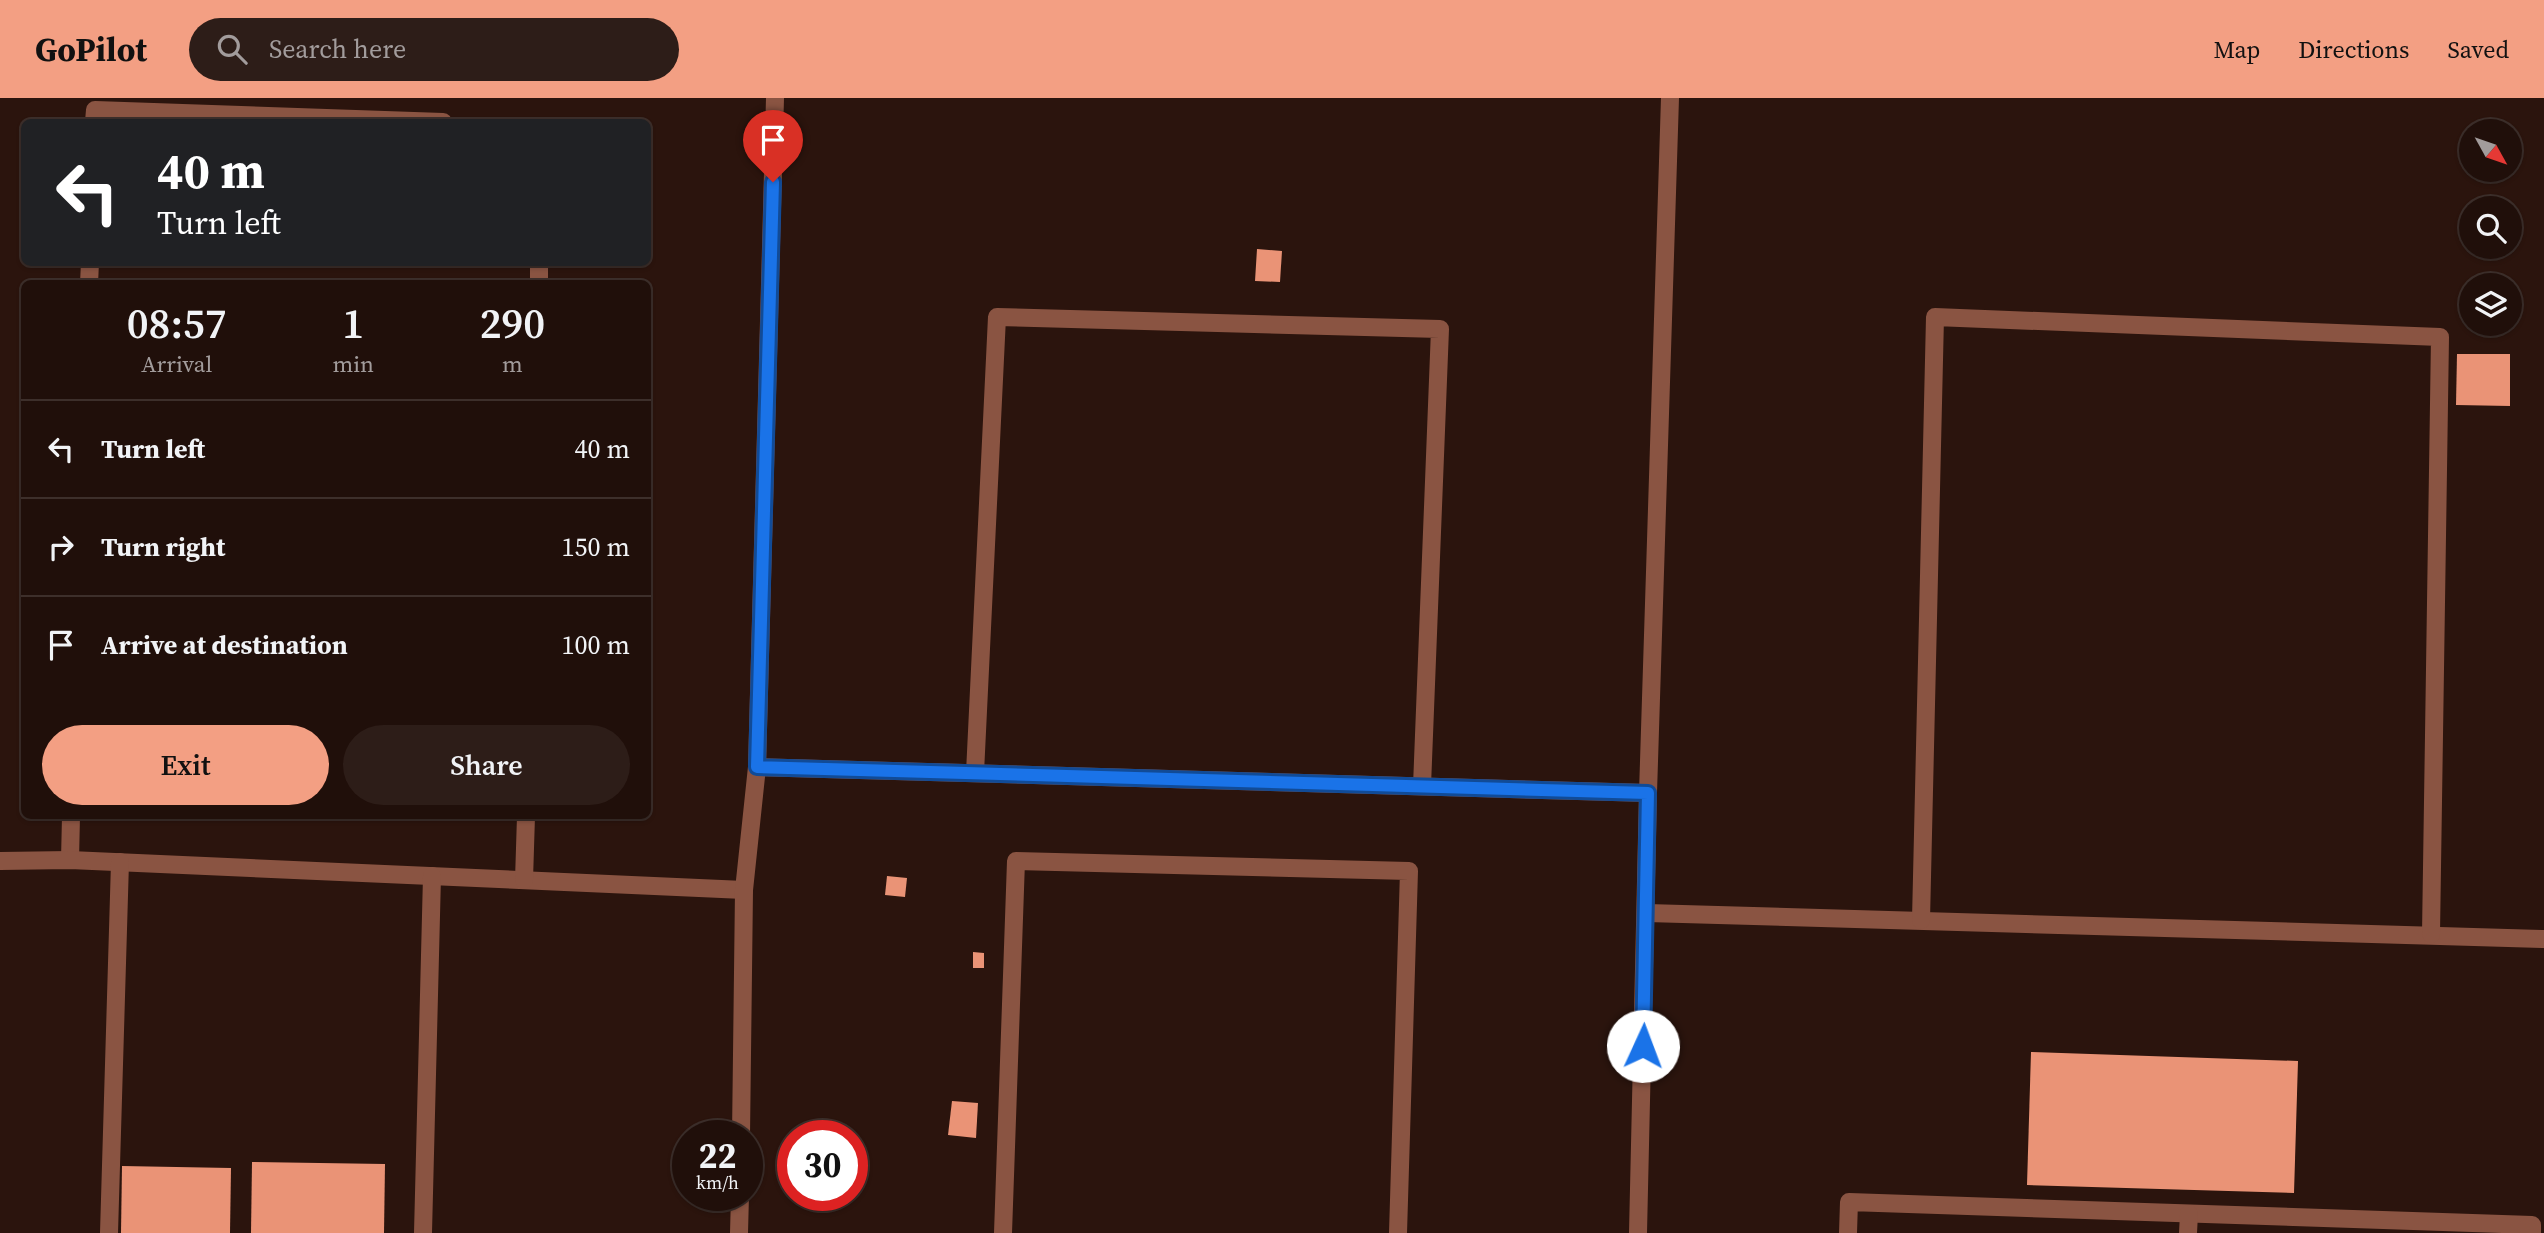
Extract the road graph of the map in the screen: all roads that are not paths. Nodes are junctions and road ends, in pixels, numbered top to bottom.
1 (775, 98) edge
2 (1670, 98) edge
3 (94, 119) edge
4 (356, 119) edge
5 (757, 767) junction
6 (975, 773) junction
7 (1422, 786) junction
8 (1648, 793) junction
9 (71, 819) edge
10 (526, 819) edge
11 (70, 860) junction
12 (0, 861) edge
13 (120, 862) junction
14 (432, 876) junction
15 (524, 880) junction
16 (744, 890) junction
17 (1647, 913) junction
18 (1921, 920) junction
19 (2431, 934) junction
20 (2544, 939) edge
21 (740, 1120) edge
22 (740, 1211) edge
23 (2189, 1214) junction
24 (109, 1233) edge
25 (423, 1233) edge
26 (739, 1233) edge
27 (1003, 1233) edge
28 (1398, 1233) edge
29 (1638, 1233) edge
30 (1848, 1233) edge
31 (2188, 1233) edge
32 (2532, 1233) edge

1 - 5 street
2 - 8 street
3 - 4 street
5 - 6 street
5 - 16 street
6 - 7 street
6 - 7 street
7 - 8 street
8 - 17 street
9 - 11 street
10 - 15 street
11 - 12 street
11 - 13 street
13 - 14 street
13 - 24 street
14 - 15 street
14 - 25 street
15 - 16 street
16 - 21 street
17 - 18 street
17 - 29 street
18 - 19 street
18 - 19 street
19 - 20 street
22 - 26 street
23 - 30 street
23 - 31 street
23 - 32 street
27 - 28 street

